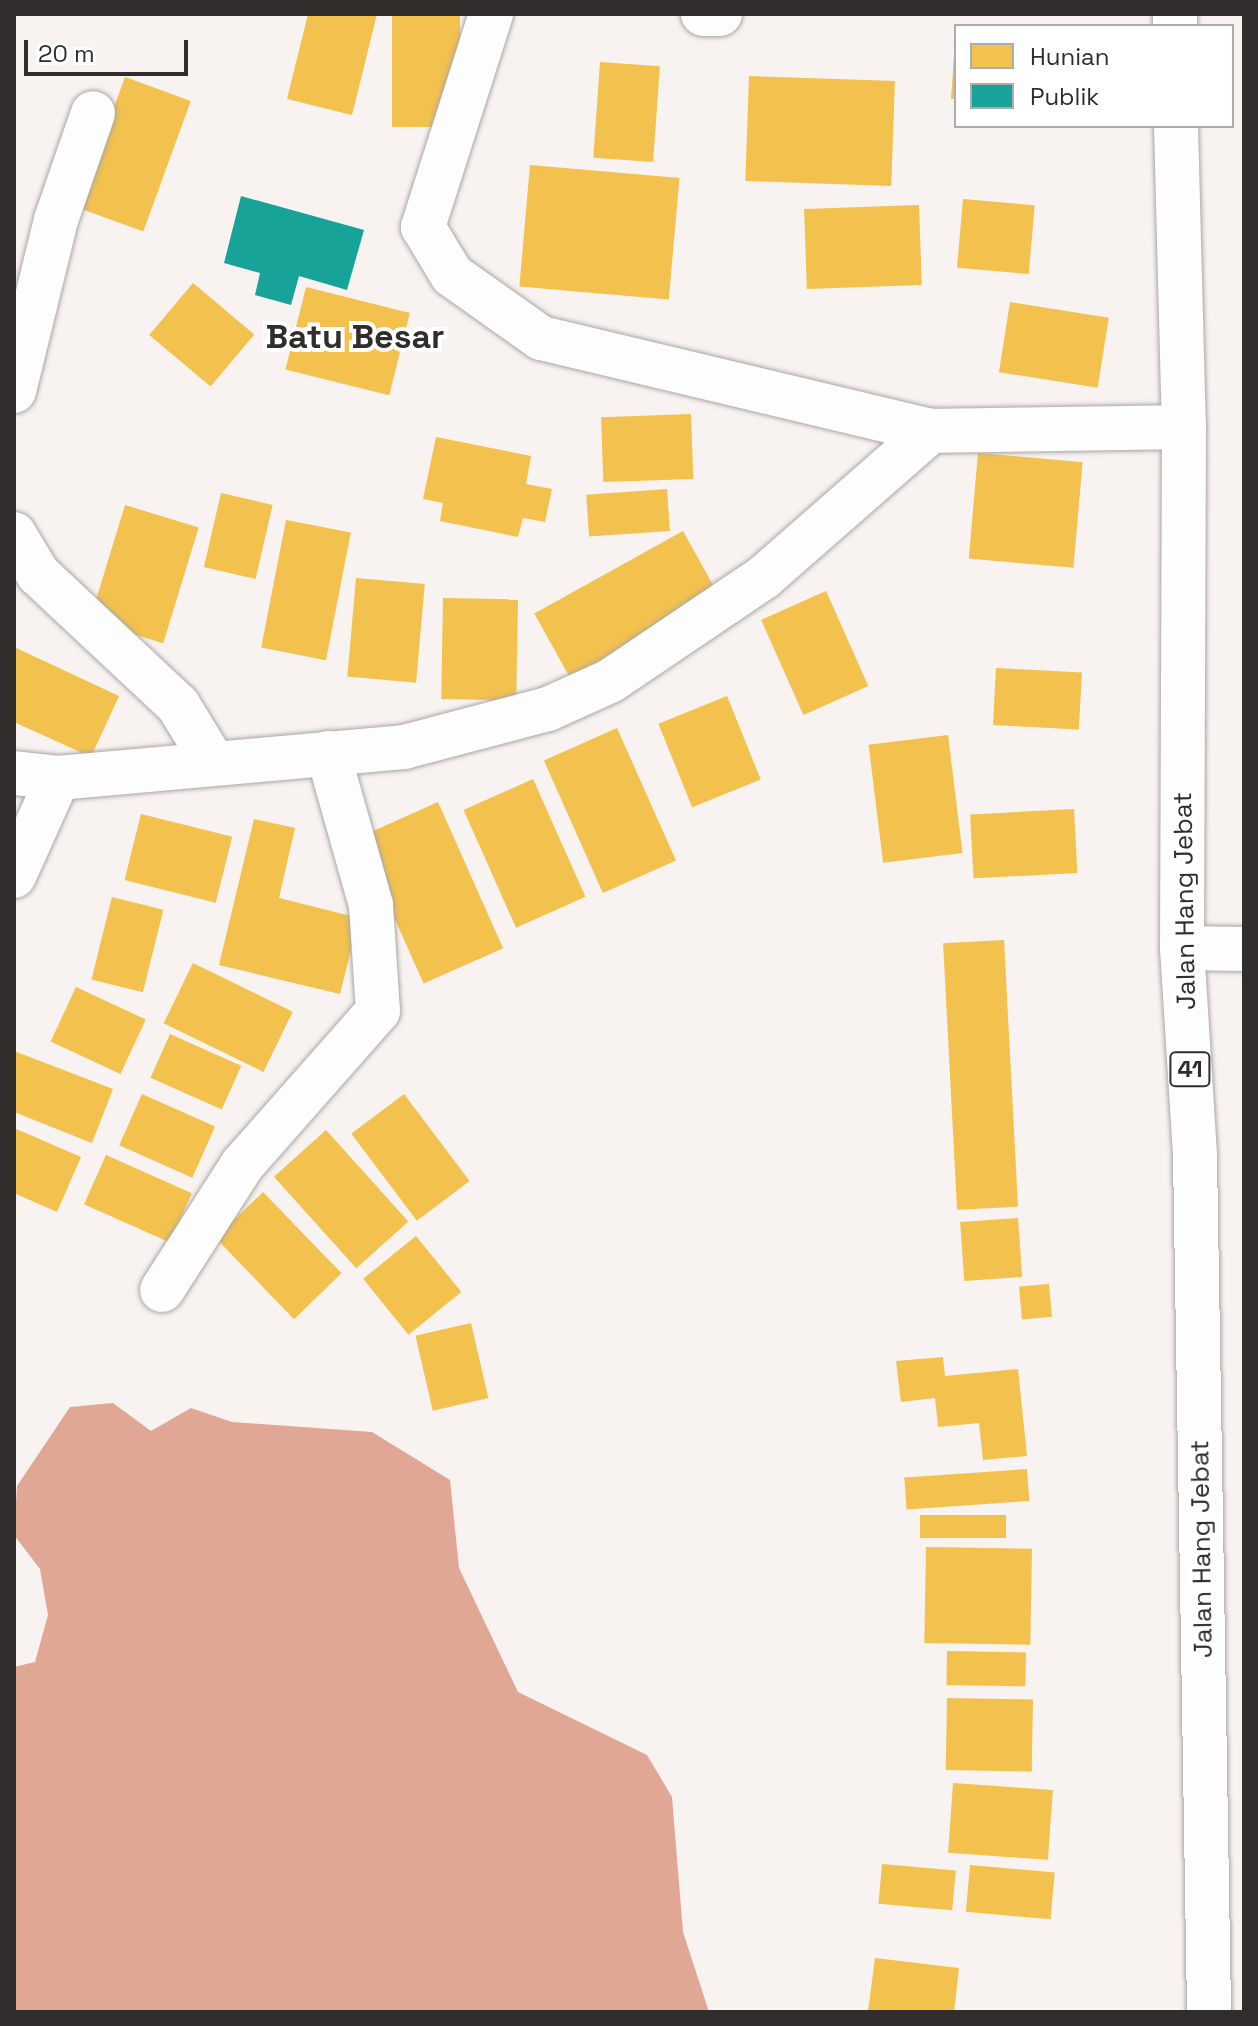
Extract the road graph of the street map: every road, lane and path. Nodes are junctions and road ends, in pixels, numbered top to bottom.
1 (491, 14) edge
2 (703, 14) edge
3 (720, 14) edge
4 (93, 113) dead end
5 (1176, 128) edge
6 (14, 391) edge
7 (1184, 427) junction
8 (931, 431) junction
9 (14, 534) edge
10 (328, 753) junction
11 (211, 759) junction
12 (14, 773) edge
13 (58, 778) junction
14 (14, 876) edge
15 (1182, 948) junction
16 (1244, 949) edge
17 (162, 1290) dead end
18 (1209, 2012) edge

1 - 8 main road
2 - 3 main road
4 - 6 main road
5 - 7 main road, Jalan Hang Jebat / 41
7 - 8 main road
7 - 15 main road, Jalan Hang Jebat / 41
8 - 10 main road
9 - 11 main road
10 - 11 main road
10 - 17 main road
11 - 13 main road
12 - 13 main road
13 - 14 main road
15 - 16 main road
15 - 18 main road, Jalan Hang Jebat / 41

